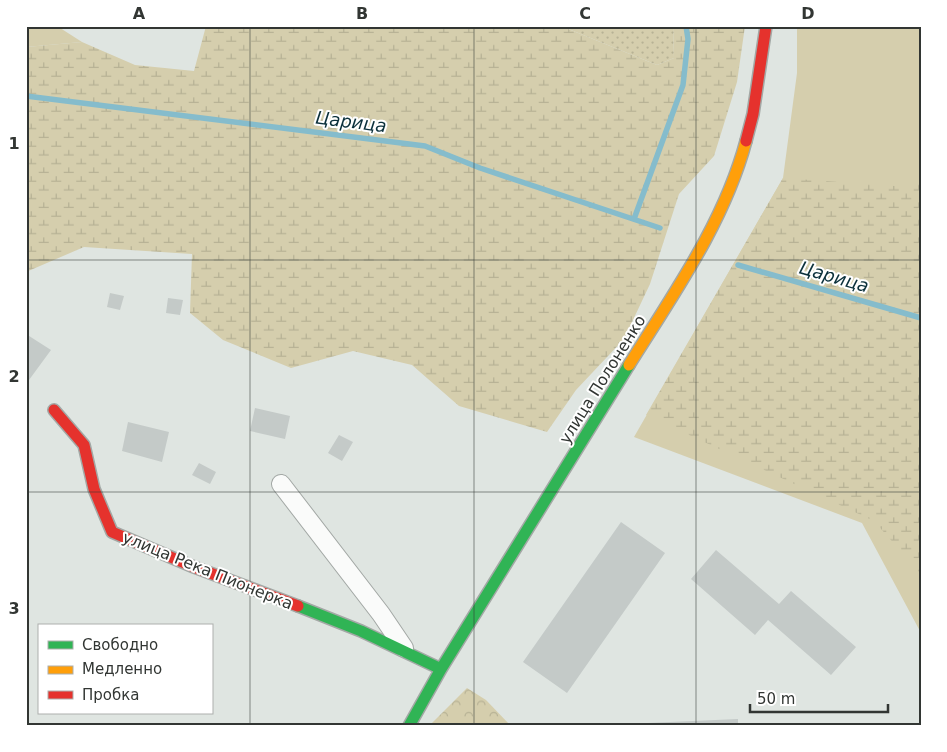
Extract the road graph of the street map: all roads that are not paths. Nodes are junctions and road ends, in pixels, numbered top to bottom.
1 (766, 26) edge
2 (54, 410) dead end
3 (281, 484) dead end
4 (404, 648) junction
5 (441, 669) junction
6 (409, 726) edge

1 - 5 main road, улица Полоненко
2 - 4 main road, улица Река Пионерка
3 - 4 street, улица Река Пионерка
4 - 5 main road, улица Река Пионерка
5 - 6 main road, улица Полоненко

